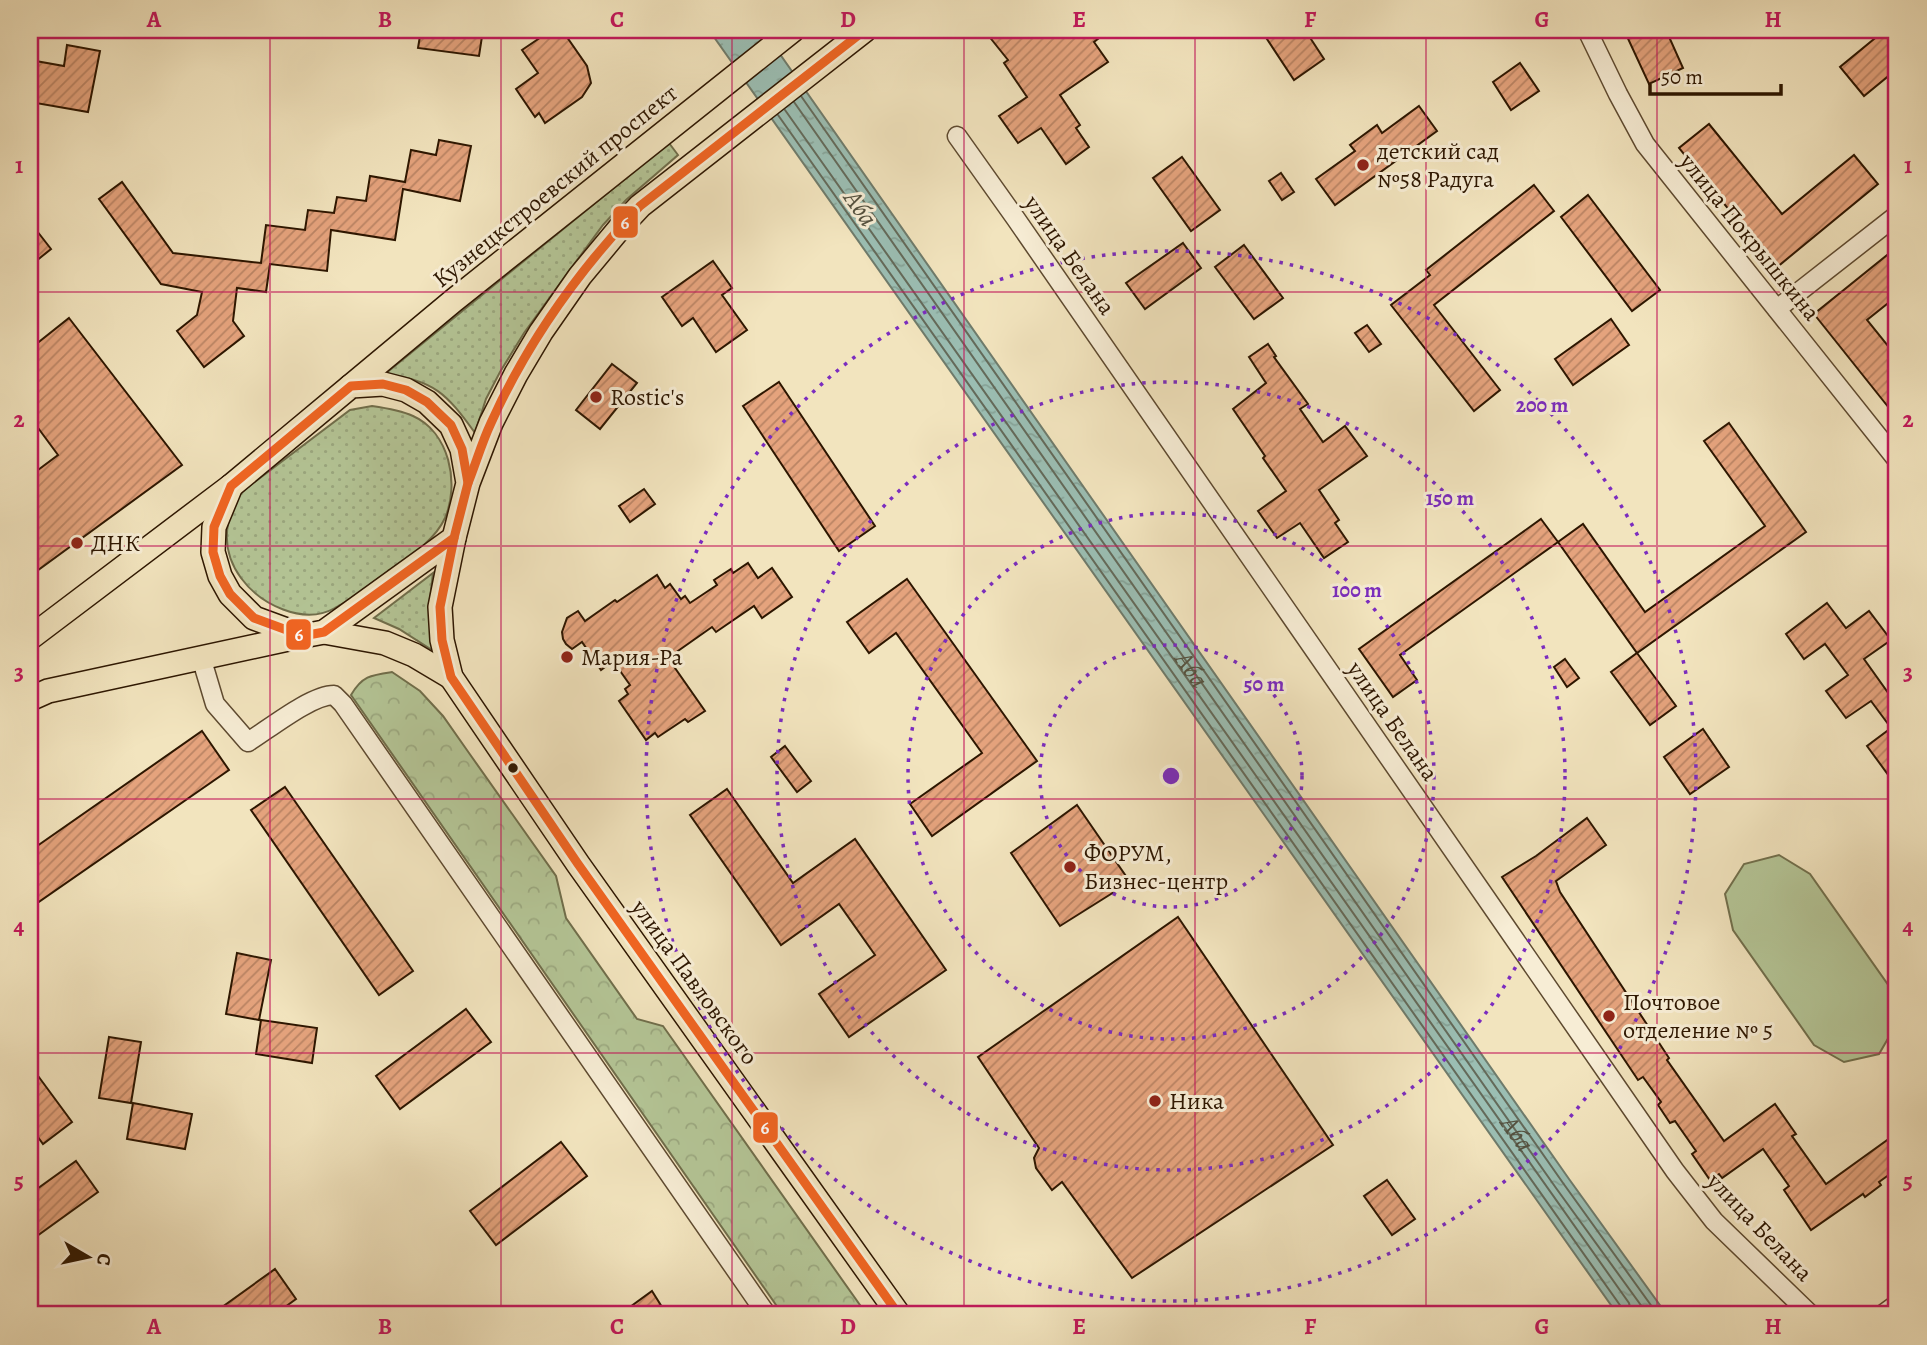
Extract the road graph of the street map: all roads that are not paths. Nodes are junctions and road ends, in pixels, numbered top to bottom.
1 (793, 30) edge
2 (865, 30) edge
3 (1587, 30) edge
4 (957, 136) dead end
5 (1897, 215) edge
6 (1777, 309) junction
7 (351, 386) junction
8 (1897, 460) edge
9 (468, 483) junction
10 (231, 486) junction
11 (454, 538) junction
12 (314, 634) junction
13 (30, 638) edge
14 (201, 657) junction
15 (451, 677) junction
16 (30, 699) edge
17 (1897, 1304) edge
18 (767, 1315) edge
19 (899, 1315) edge
20 (1811, 1315) edge
21 (1882, 1315) edge

1 - 7 main road, Кузнецкстроевский проспект
2 - 9 main road
3 - 6 street, улица Покрышкина
4 - 20 street, улица Белана
5 - 6 street
6 - 8 street, улица Покрышкина
7 - 9 main road
7 - 10 main road
9 - 11 main road
10 - 12 main road
10 - 13 main road
11 - 12 main road
11 - 15 main road, улица Павловского
12 - 14 main road
12 - 15 main road, улица Павловского
14 - 16 main road
14 - 18 street
15 - 19 main road, улица Павловского
17 - 21 street

